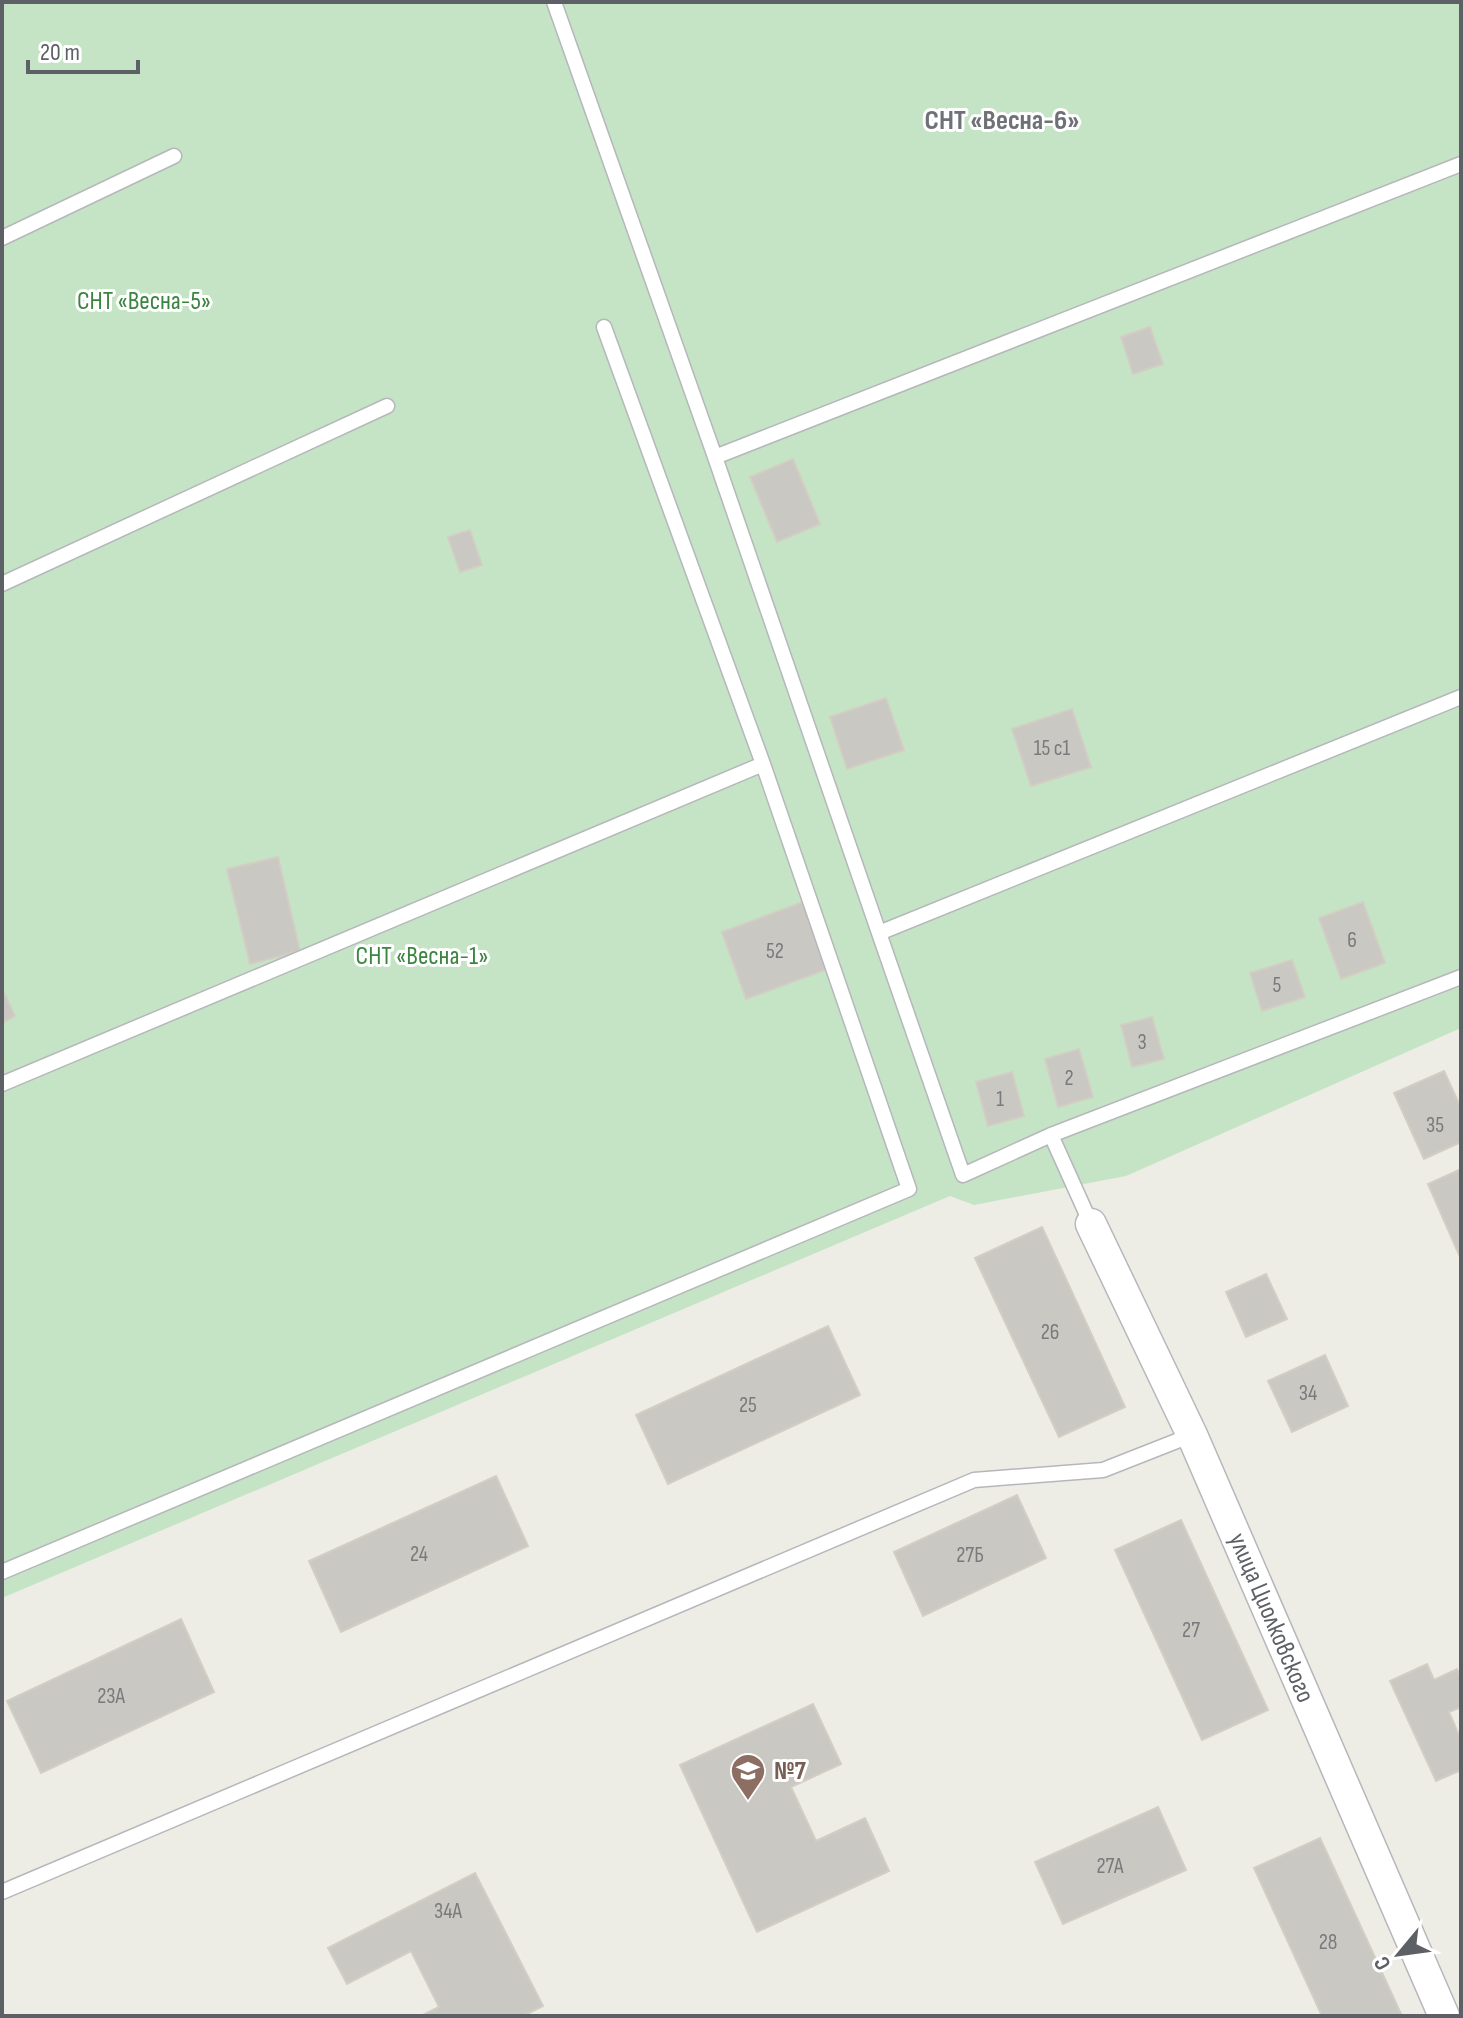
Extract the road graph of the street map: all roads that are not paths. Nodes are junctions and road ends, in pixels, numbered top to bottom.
1 (554, 2) edge
2 (174, 156) dead end
3 (1461, 164) edge
4 (2, 238) edge
5 (604, 327) dead end
6 (387, 406) dead end
7 (715, 457) junction
8 (2, 584) edge
9 (1461, 697) edge
10 (763, 764) junction
11 (879, 933) junction
12 (1461, 977) edge
13 (2, 1084) edge
14 (1051, 1135) junction
15 (1091, 1224) joint
16 (1192, 1435) junction
17 (2, 1572) edge
18 (2, 1892) edge
19 (1444, 2016) edge

1 - 7 lane
2 - 4 lane
3 - 7 lane
5 - 10 lane
6 - 8 lane
7 - 11 lane
9 - 11 lane
10 - 13 lane
10 - 17 lane
11 - 14 lane
12 - 14 lane
14 - 15 lane
15 - 16 street, улица Циолковского
16 - 18 lane
16 - 19 street, улица Циолковского

